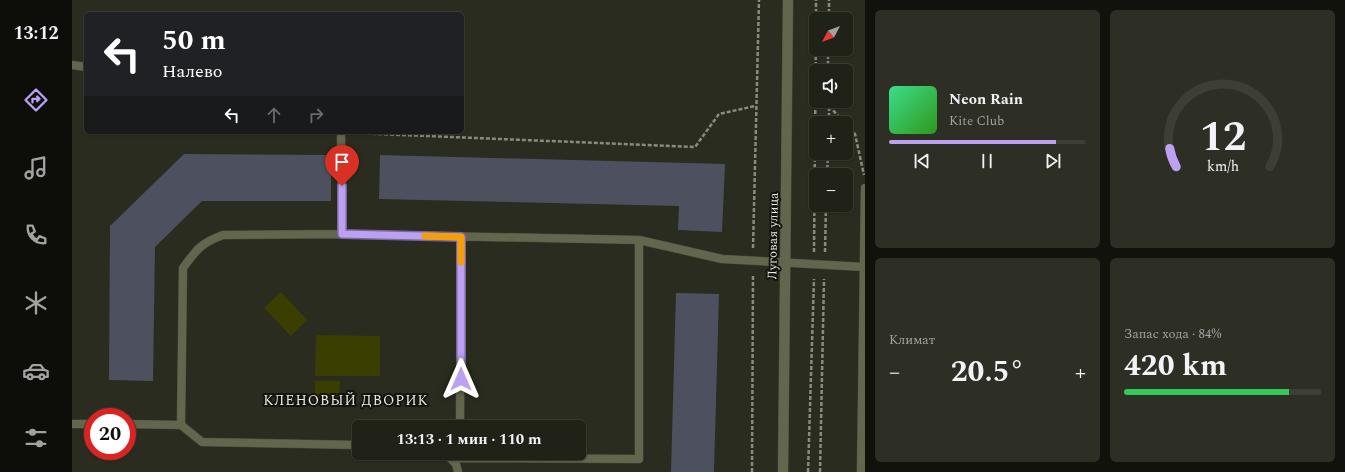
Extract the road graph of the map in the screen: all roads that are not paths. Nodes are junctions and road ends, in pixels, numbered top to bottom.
1 (788, 0) edge
2 (72, 65) edge
3 (84, 67) edge
4 (342, 134) edge
5 (865, 188) edge
6 (342, 234) junction
7 (461, 237) junction
8 (639, 240) junction
9 (784, 264) junction
10 (864, 267) junction
11 (460, 420) edge
12 (72, 424) edge
13 (84, 424) edge
14 (136, 424) edge
15 (180, 425) junction
16 (352, 445) edge
17 (586, 458) edge
18 (452, 460) edge
19 (458, 472) edge
20 (783, 472) edge
21 (861, 472) edge

1 - 9 street, Луговая улица
2 - 3 lane
4 - 6 lane
5 - 10 lane
6 - 7 lane
6 - 15 lane
7 - 8 lane
7 - 11 lane
8 - 9 lane
8 - 17 lane
9 - 10 lane
9 - 20 street, Луговая улица
10 - 21 lane
12 - 13 lane
14 - 15 lane
15 - 16 lane
18 - 19 lane

